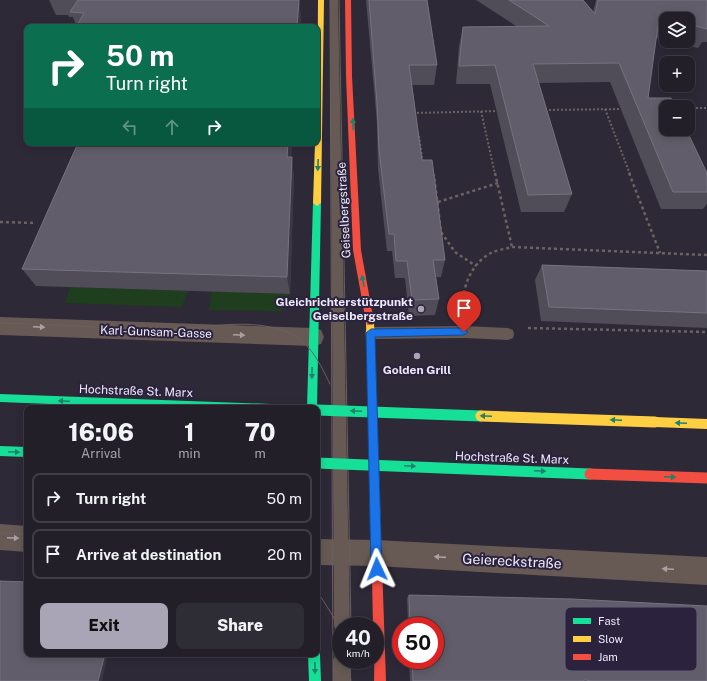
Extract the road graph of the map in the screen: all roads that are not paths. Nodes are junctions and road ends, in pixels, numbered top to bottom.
1 (321, 0) edge
2 (334, 0) edge
3 (348, 0) edge
4 (320, 42) edge
5 (318, 146) edge
6 (0, 326) edge
7 (371, 333) junction
8 (508, 334) road end
9 (313, 337) junction
10 (0, 398) edge
11 (190, 405) edge
12 (312, 405) edge
13 (320, 410) edge
14 (707, 424) edge
15 (0, 451) edge
16 (24, 452) edge
17 (320, 463) edge
18 (707, 478) edge
19 (0, 537) edge
20 (24, 539) edge
21 (329, 553) edge
22 (376, 553) junction
23 (707, 572) edge
24 (340, 617) edge
25 (314, 657) edge
26 (342, 669) edge
27 (315, 681) edge
28 (342, 681) edge
29 (380, 681) edge

1 -> 4 main road, Geiselbergstraße
2 - 21 lane
7 -> 3 main road, Geiselbergstraße
5 -> 9 main road, Geiselbergstraße
6 -> 9 street, Karl-Gunsam-Gasse
7 - 8 lane
7 - 22 main road, Geiselbergstraße
9 -> 12 main road, Geiselbergstraße
11 -> 10 main road, Hochstraße St. Marx
14 -> 13 main road, bridge
15 -> 16 main road
17 -> 18 main road, Hochstraße St. Marx, bridge
19 -> 20 street
21 - 22 street, Geiereckstraße
21 - 24 lane
23 -> 22 street, Geiereckstraße
22 - 29 main road, Geiselbergstraße
25 -> 27 main road
26 - 28 lane

